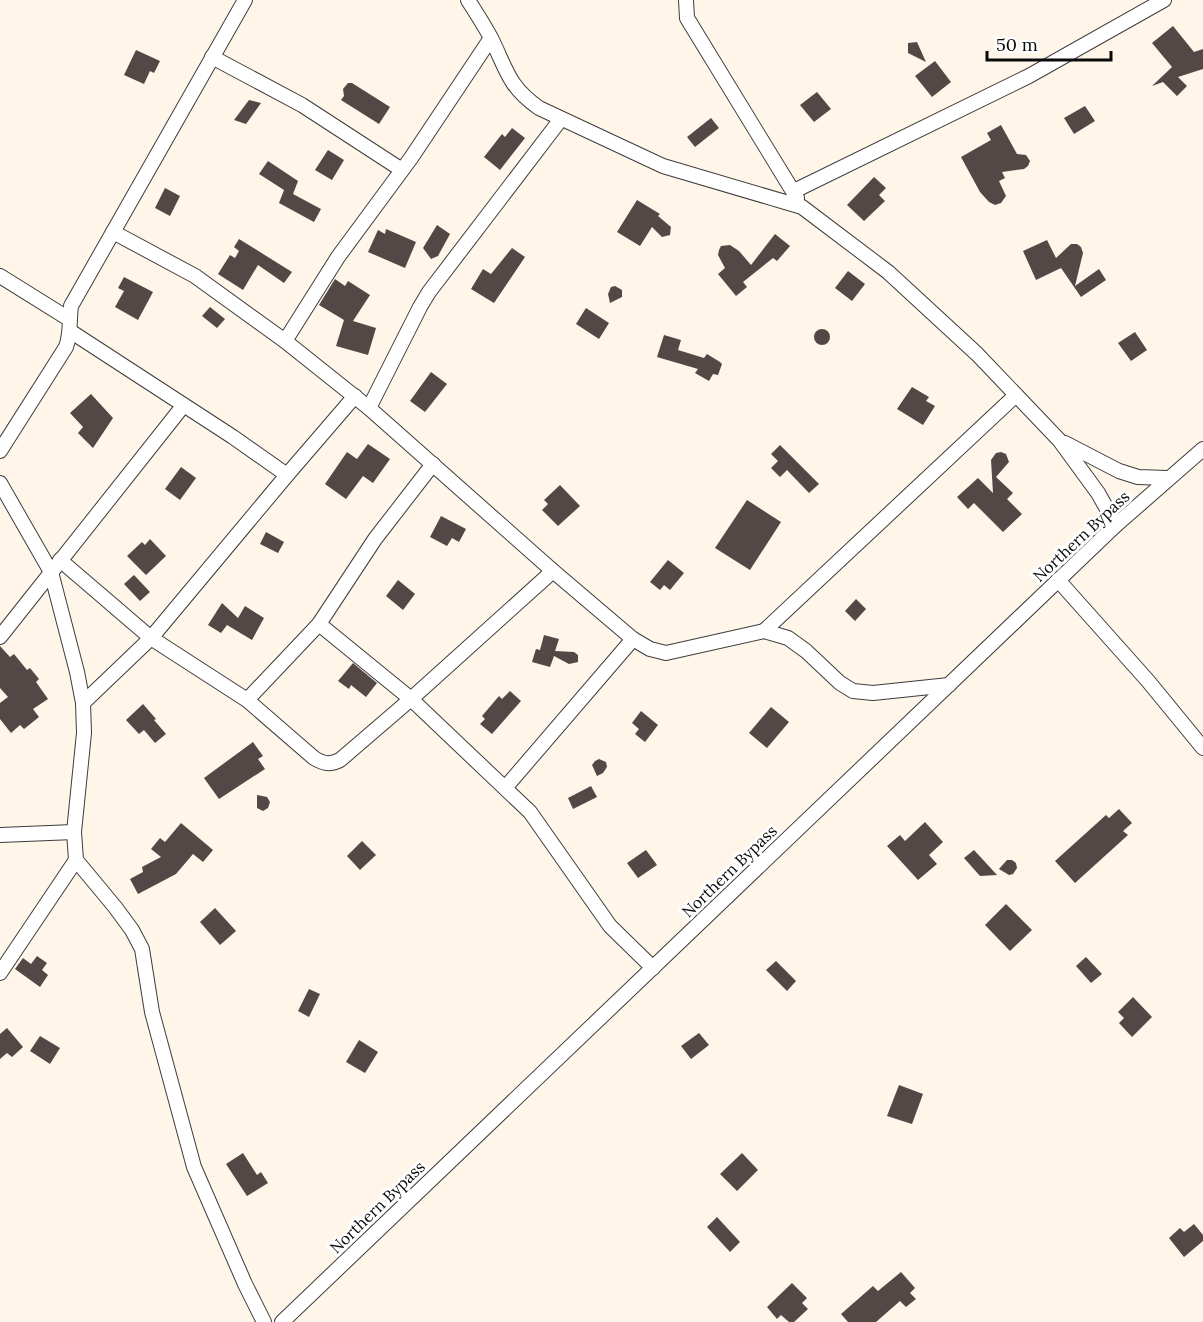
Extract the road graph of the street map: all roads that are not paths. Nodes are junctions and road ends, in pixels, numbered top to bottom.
1 (245, 0) edge
2 (468, 0) edge
3 (686, 0) edge
4 (1164, 0) edge
5 (491, 38) junction
6 (212, 57) junction
7 (561, 119) junction
8 (402, 170) junction
9 (794, 192) junction
10 (802, 207) junction
11 (113, 232) junction
12 (0, 276) edge
13 (70, 325) junction
14 (285, 341) junction
15 (1016, 395) junction
16 (355, 396) junction
17 (183, 406) junction
18 (369, 408) junction
19 (1060, 441) junction
20 (1203, 449) edge
21 (0, 451) edge
22 (433, 464) junction
23 (287, 475) junction
24 (1167, 478) junction
25 (0, 483) edge
26 (1116, 525) junction
27 (60, 560) junction
28 (553, 571) junction
29 (51, 572) junction
30 (1058, 580) junction
31 (319, 624) junction
32 (764, 631) junction
33 (0, 638) edge
34 (151, 638) junction
35 (633, 639) junction
36 (949, 685) junction
37 (411, 699) junction
38 (247, 700) junction
39 (82, 703) junction
40 (1203, 748) edge
41 (505, 788) junction
42 (74, 832) junction
43 (0, 836) edge
44 (76, 860) junction
45 (653, 968) junction
46 (0, 973) edge
47 (264, 1322) edge
48 (282, 1322) edge

1 - 6 street
2 - 5 street
3 - 9 street
4 - 9 street
5 - 7 street
5 - 8 street
6 - 8 street
6 - 11 street
7 - 10 street
7 - 18 street
8 - 14 street
9 - 10 street
10 - 15 street
11 - 13 street
11 - 14 street
12 - 13 street
13 - 17 street
13 - 21 street
14 - 16 street
15 - 19 street
15 - 32 street
16 - 18 street
16 - 23 street
17 - 23 street
17 - 27 street
18 - 22 street
19 - 24 street
19 - 26 street
20 - 24 street, Northern Bypass
22 - 28 street
22 - 31 street
23 - 34 street
24 - 26 street, Northern Bypass
25 - 29 street
26 - 30 street, Northern Bypass
27 - 29 street
27 - 34 street
28 - 35 street
28 - 37 street
29 - 33 street
29 - 39 street
30 - 36 street, Northern Bypass
30 - 40 street
31 - 37 street
31 - 38 street
32 - 35 street
32 - 36 street
34 - 38 street
34 - 39 street
35 - 41 street
36 - 45 street, Northern Bypass
37 - 38 street
37 - 41 street
39 - 42 street
41 - 45 street
42 - 43 street
42 - 44 street
44 - 46 street
44 - 47 street
45 - 48 street, Northern Bypass

